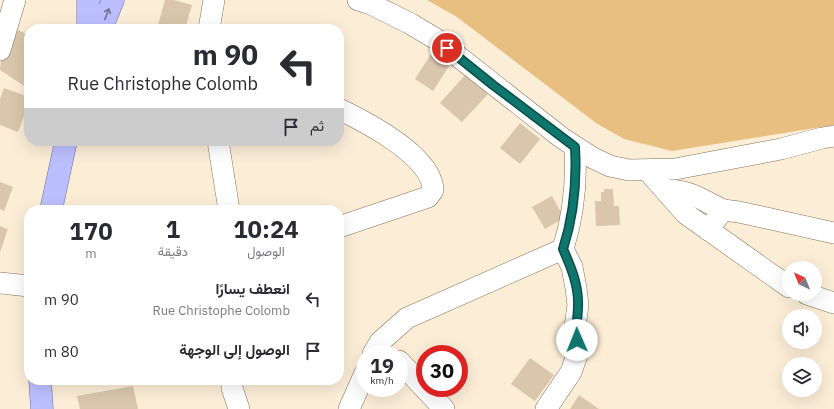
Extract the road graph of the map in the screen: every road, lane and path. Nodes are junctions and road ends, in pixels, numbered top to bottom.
1 (15, 0) edge
2 (88, 0) edge
3 (113, 0) edge
4 (214, 0) edge
5 (358, 0) edge
6 (88, 24) edge
7 (103, 24) edge
8 (210, 24) edge
9 (0, 50) edge
10 (344, 112) edge
11 (834, 136) edge
12 (65, 146) edge
13 (219, 146) edge
14 (575, 147) junction
15 (648, 171) junction
16 (667, 191) junction
17 (52, 205) edge
18 (228, 205) edge
19 (723, 210) junction
20 (344, 225) edge
21 (708, 230) junction
22 (834, 233) edge
23 (563, 249) junction
24 (782, 281) edge
25 (0, 283) edge
26 (24, 285) edge
27 (822, 299) edge
28 (834, 303) edge
29 (386, 345) edge
30 (408, 371) edge
31 (40, 385) edge
32 (232, 385) edge
33 (356, 393) edge
34 (42, 409) edge
35 (239, 409) edge
36 (349, 409) edge
37 (444, 409) edge
38 (546, 409) edge

1 - 9 street
2 - 6 main road
7 -> 3 main road
4 - 8 street
5 - 14 street
10 - 20 street
11 - 15 street
12 - 17 main road
13 - 18 street
14 - 15 street
14 - 23 street
15 - 16 street
16 - 19 street
16 - 21 street
19 - 21 street
19 - 22 street
21 - 24 street
23 - 29 street
23 - 38 street
25 - 26 street
27 - 28 street
30 - 37 street
31 - 34 main road
32 - 35 street
33 - 36 street

